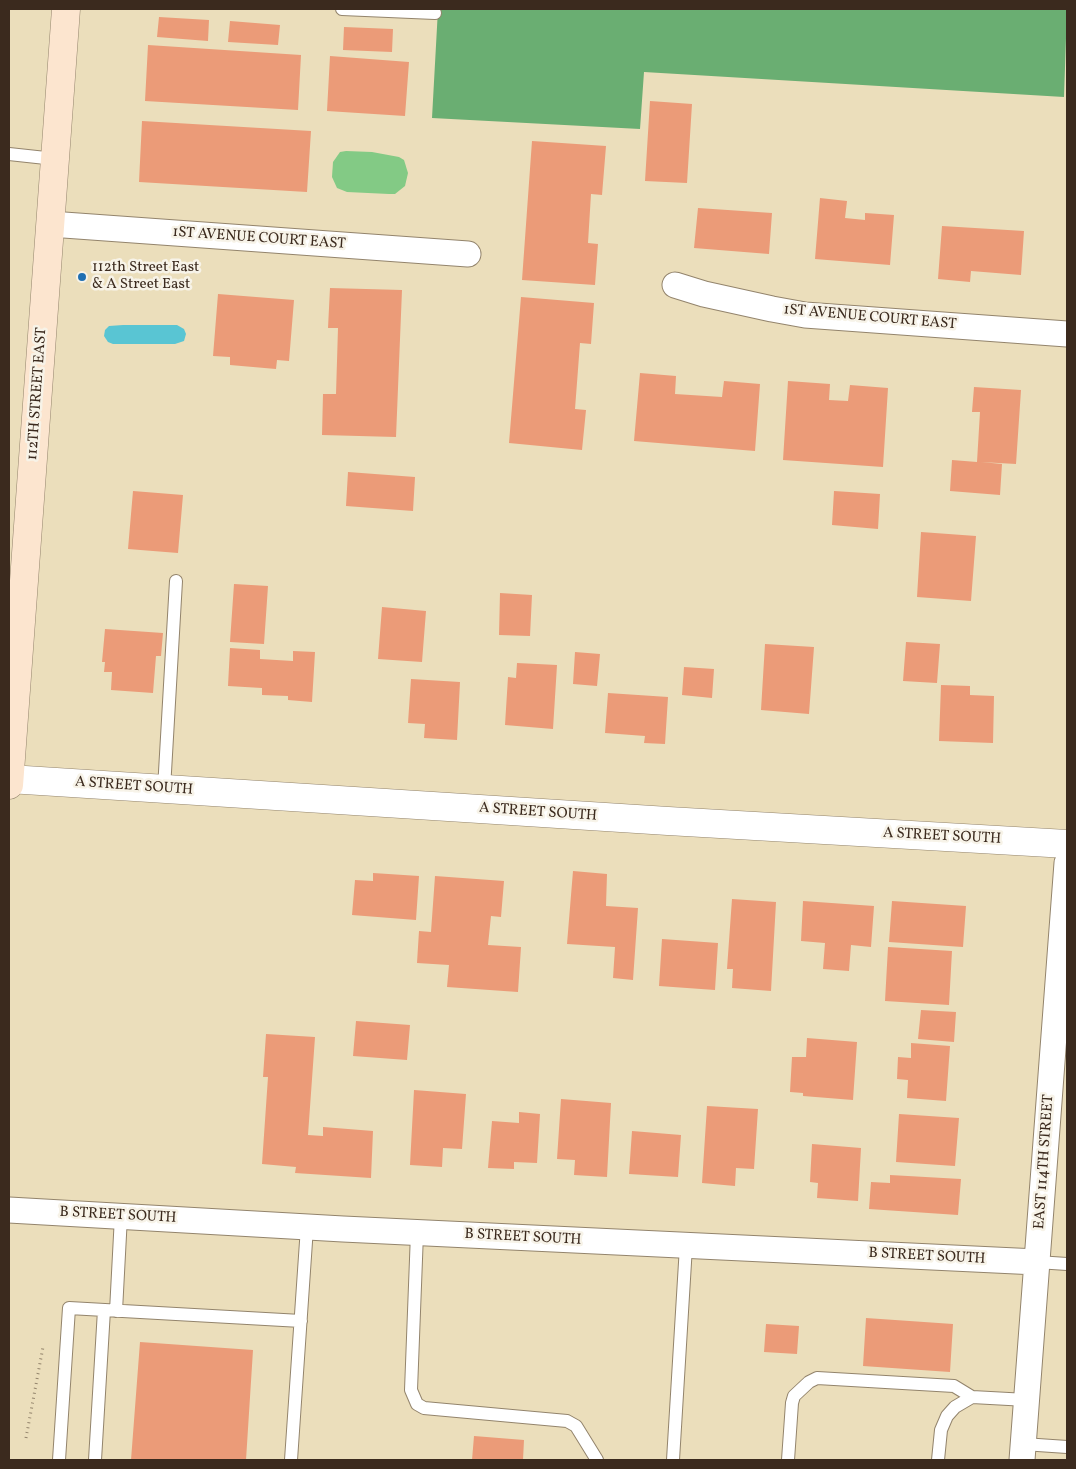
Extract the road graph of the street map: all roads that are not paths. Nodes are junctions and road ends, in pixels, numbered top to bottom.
1 (66, 9) edge
2 (342, 9) edge
3 (435, 12) dead end
4 (9, 154) edge
5 (55, 159) junction
6 (50, 224) junction
7 (468, 254) dead end
8 (675, 285) dead end
9 (1067, 334) edge
10 (176, 581) dead end
11 (9, 779) edge
12 (9, 785) edge
13 (164, 789) junction
14 (1067, 844) edge
15 (1067, 863) edge
16 (9, 1210) edge
17 (121, 1216) junction
18 (307, 1227) junction
19 (417, 1233) junction
20 (686, 1246) junction
21 (1037, 1262) junction
22 (1067, 1264) edge
23 (110, 1310) junction
24 (300, 1322) junction
25 (972, 1397) junction
26 (1026, 1400) junction
27 (1067, 1447) edge
28 (1023, 1452) edge
29 (60, 1460) edge
30 (95, 1460) edge
31 (291, 1460) edge
32 (597, 1460) edge
33 (673, 1460) edge
34 (788, 1460) edge
35 (938, 1460) edge

1 - 5 main road, 112TH STREET EAST
2 - 3 lane
4 - 5 lane
5 - 6 main road, 112TH STREET EAST
6 - 7 street, 1ST AVENUE COURT EAST
6 - 11 main road, 112TH STREET EAST
8 - 9 street, 1ST AVENUE COURT EAST
10 - 13 lane
11 - 12 main road, 112TH STREET EAST
11 - 13 street, A STREET SOUTH
13 - 14 street, A STREET SOUTH
15 - 21 street, EAST 114TH STREET
16 - 17 street, B STREET SOUTH
17 - 18 street, B STREET SOUTH
17 - 23 lane
18 - 19 street, B STREET SOUTH
18 - 24 lane
19 - 20 street, B STREET SOUTH
19 - 32 lane
20 - 21 street, B STREET SOUTH
20 - 33 lane
21 - 22 lane
21 - 26 street, EAST 114TH STREET
23 - 24 lane
23 - 29 lane
23 - 30 lane
24 - 31 lane
25 - 26 lane
25 - 34 lane
25 - 35 lane
26 - 28 street, EAST 114TH STREET
27 - 28 lane

